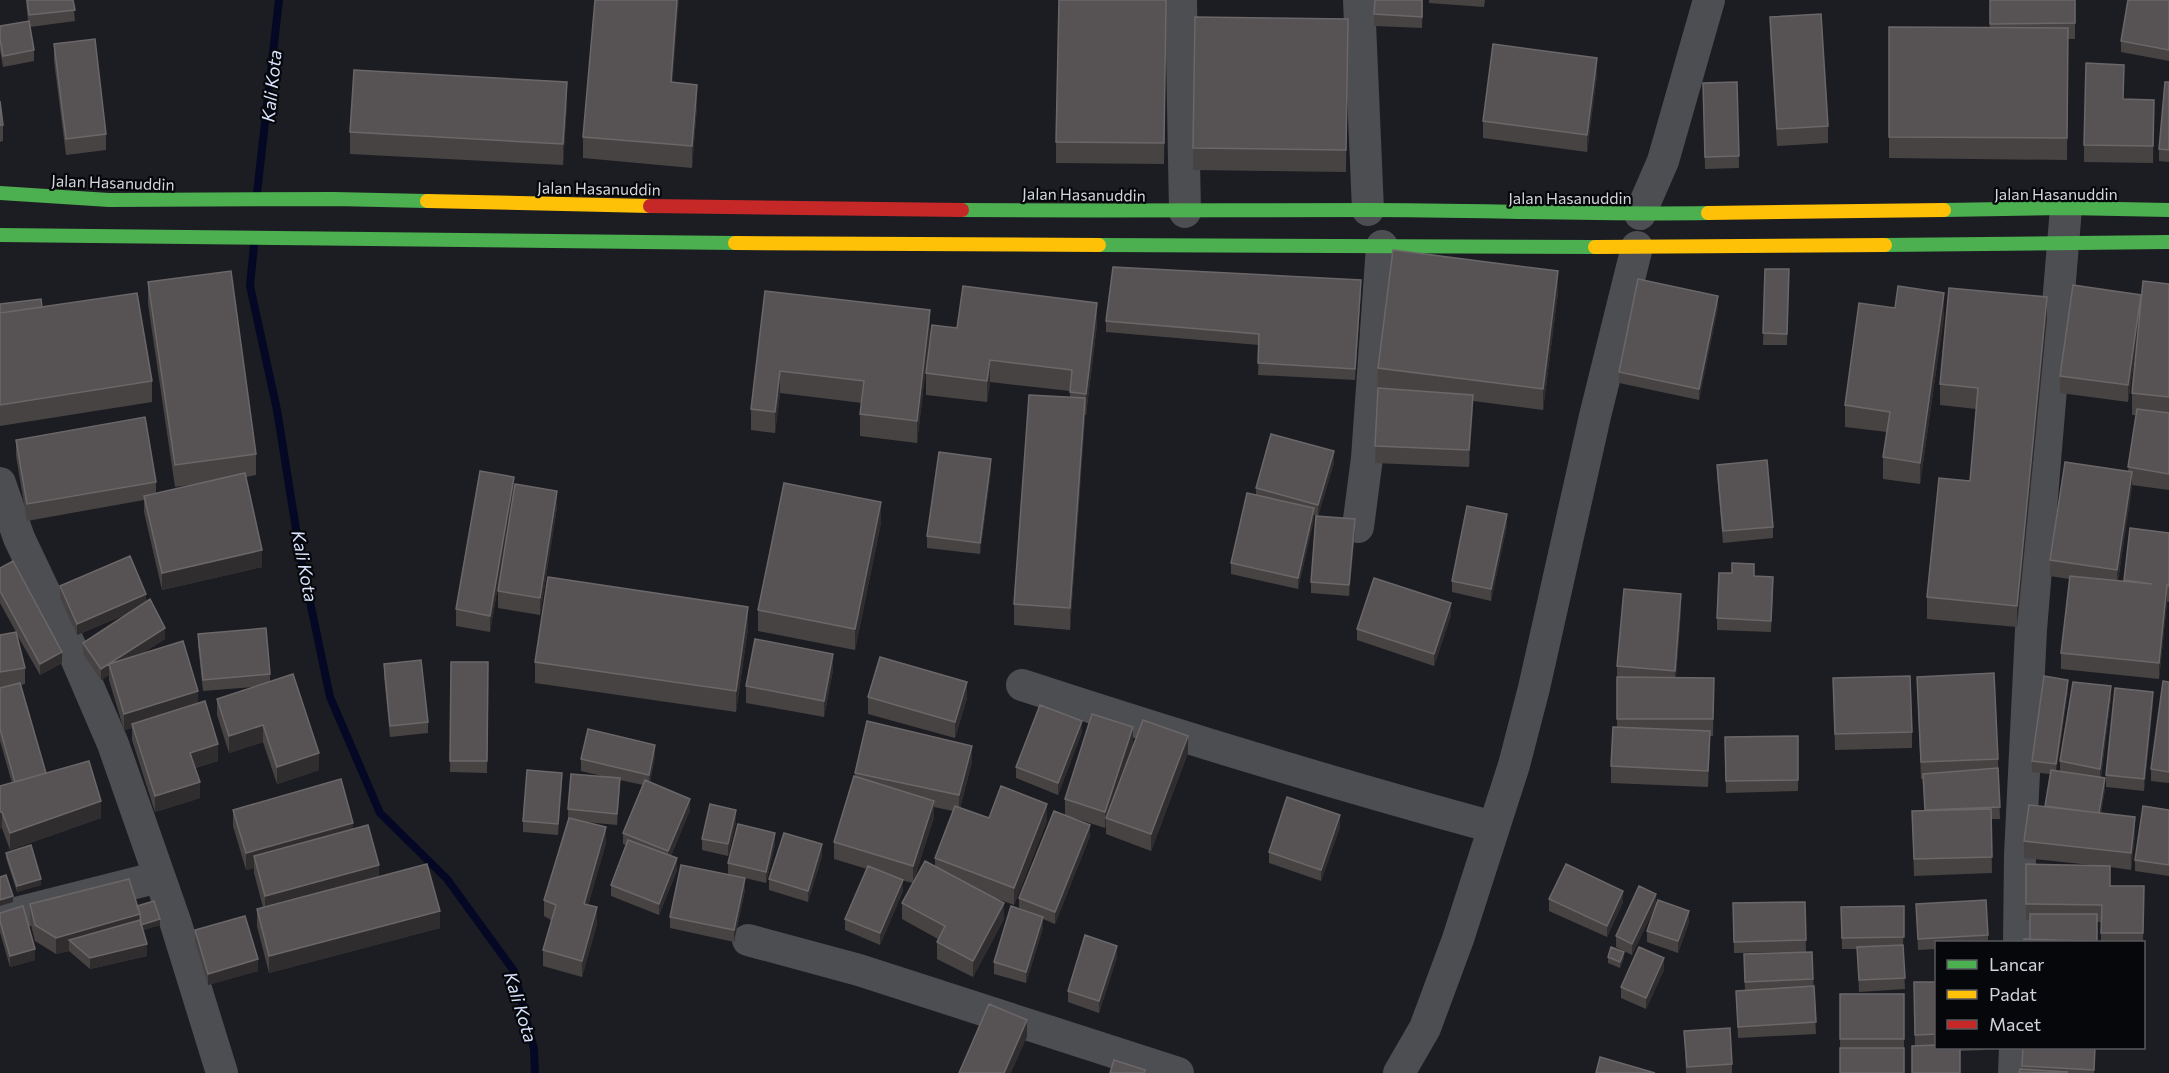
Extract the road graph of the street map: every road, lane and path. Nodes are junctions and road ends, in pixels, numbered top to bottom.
1 (1181, 0) edge
2 (1359, 0) edge
3 (1709, 0) edge
4 (0, 193) edge
5 (2066, 208) junction
6 (1368, 210) junction
7 (2169, 210) edge
8 (1185, 212) junction
9 (1640, 213) junction
10 (765, 226) junction
11 (0, 235) edge
12 (2169, 242) edge
13 (2062, 244) junction
14 (1382, 246) junction
15 (1637, 247) junction
16 (0, 483) edge
17 (1358, 527) dead end
18 (1022, 686) dead end
19 (1493, 827) junction
20 (159, 877) junction
21 (0, 917) edge
22 (748, 940) dead end
23 (2019, 941) edge
24 (2015, 1049) edge
25 (222, 1073) edge
26 (1178, 1073) edge
27 (1399, 1073) edge
28 (2014, 1073) edge

1 - 8 street
2 - 6 street
3 - 9 street
4 - 10 street, Jalan Hasanuddin
5 - 7 street, Jalan Hasanuddin
5 - 9 street, Jalan Hasanuddin
5 - 13 street
6 - 8 street, Jalan Hasanuddin
6 - 9 street, Jalan Hasanuddin
8 - 10 street, Jalan Hasanuddin
10 - 11 street, Jalan Hasanuddin
10 - 14 street, Jalan Hasanuddin
12 - 13 street, Jalan Hasanuddin
13 - 15 street, Jalan Hasanuddin
13 - 23 street
14 - 15 street, Jalan Hasanuddin
14 - 17 street
15 - 19 street
16 - 20 street
18 - 19 street
19 - 27 street
20 - 21 street
20 - 25 street
22 - 26 street
24 - 28 street

